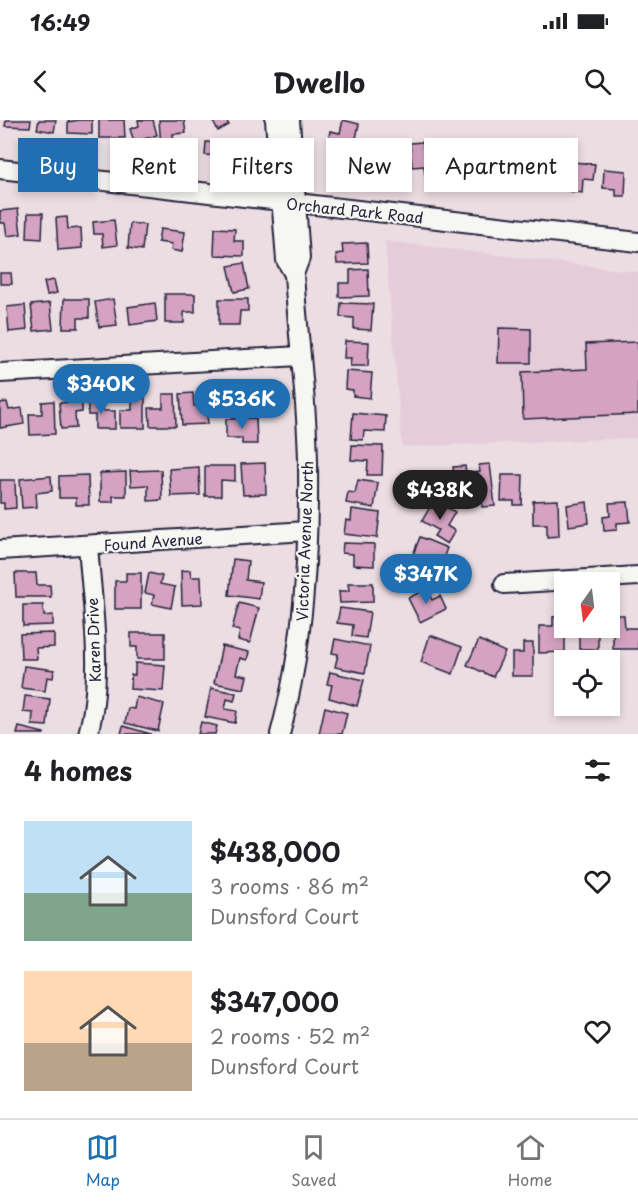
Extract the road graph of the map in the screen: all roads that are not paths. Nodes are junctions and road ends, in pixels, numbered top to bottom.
1 (275, 120) edge
2 (290, 120) edge
3 (0, 169) edge
4 (289, 203) junction
5 (638, 242) edge
6 (300, 356) junction
7 (0, 373) edge
8 (307, 531) junction
9 (88, 545) junction
10 (0, 550) edge
11 (638, 576) edge
12 (504, 584) dead end
13 (88, 734) edge
14 (280, 734) edge

1 - 4 street, Victoria Avenue North
2 - 4 street, Victoria Avenue North
3 - 4 street, Orchard Park Road
4 - 5 street, Orchard Park Road
4 - 6 street, Victoria Avenue North
6 - 7 street
6 - 8 street, Victoria Avenue North
8 - 9 street, Found Avenue
8 - 14 street, Victoria Avenue North
9 - 10 street, Found Avenue
9 - 13 street, Karen Drive
11 - 12 street

